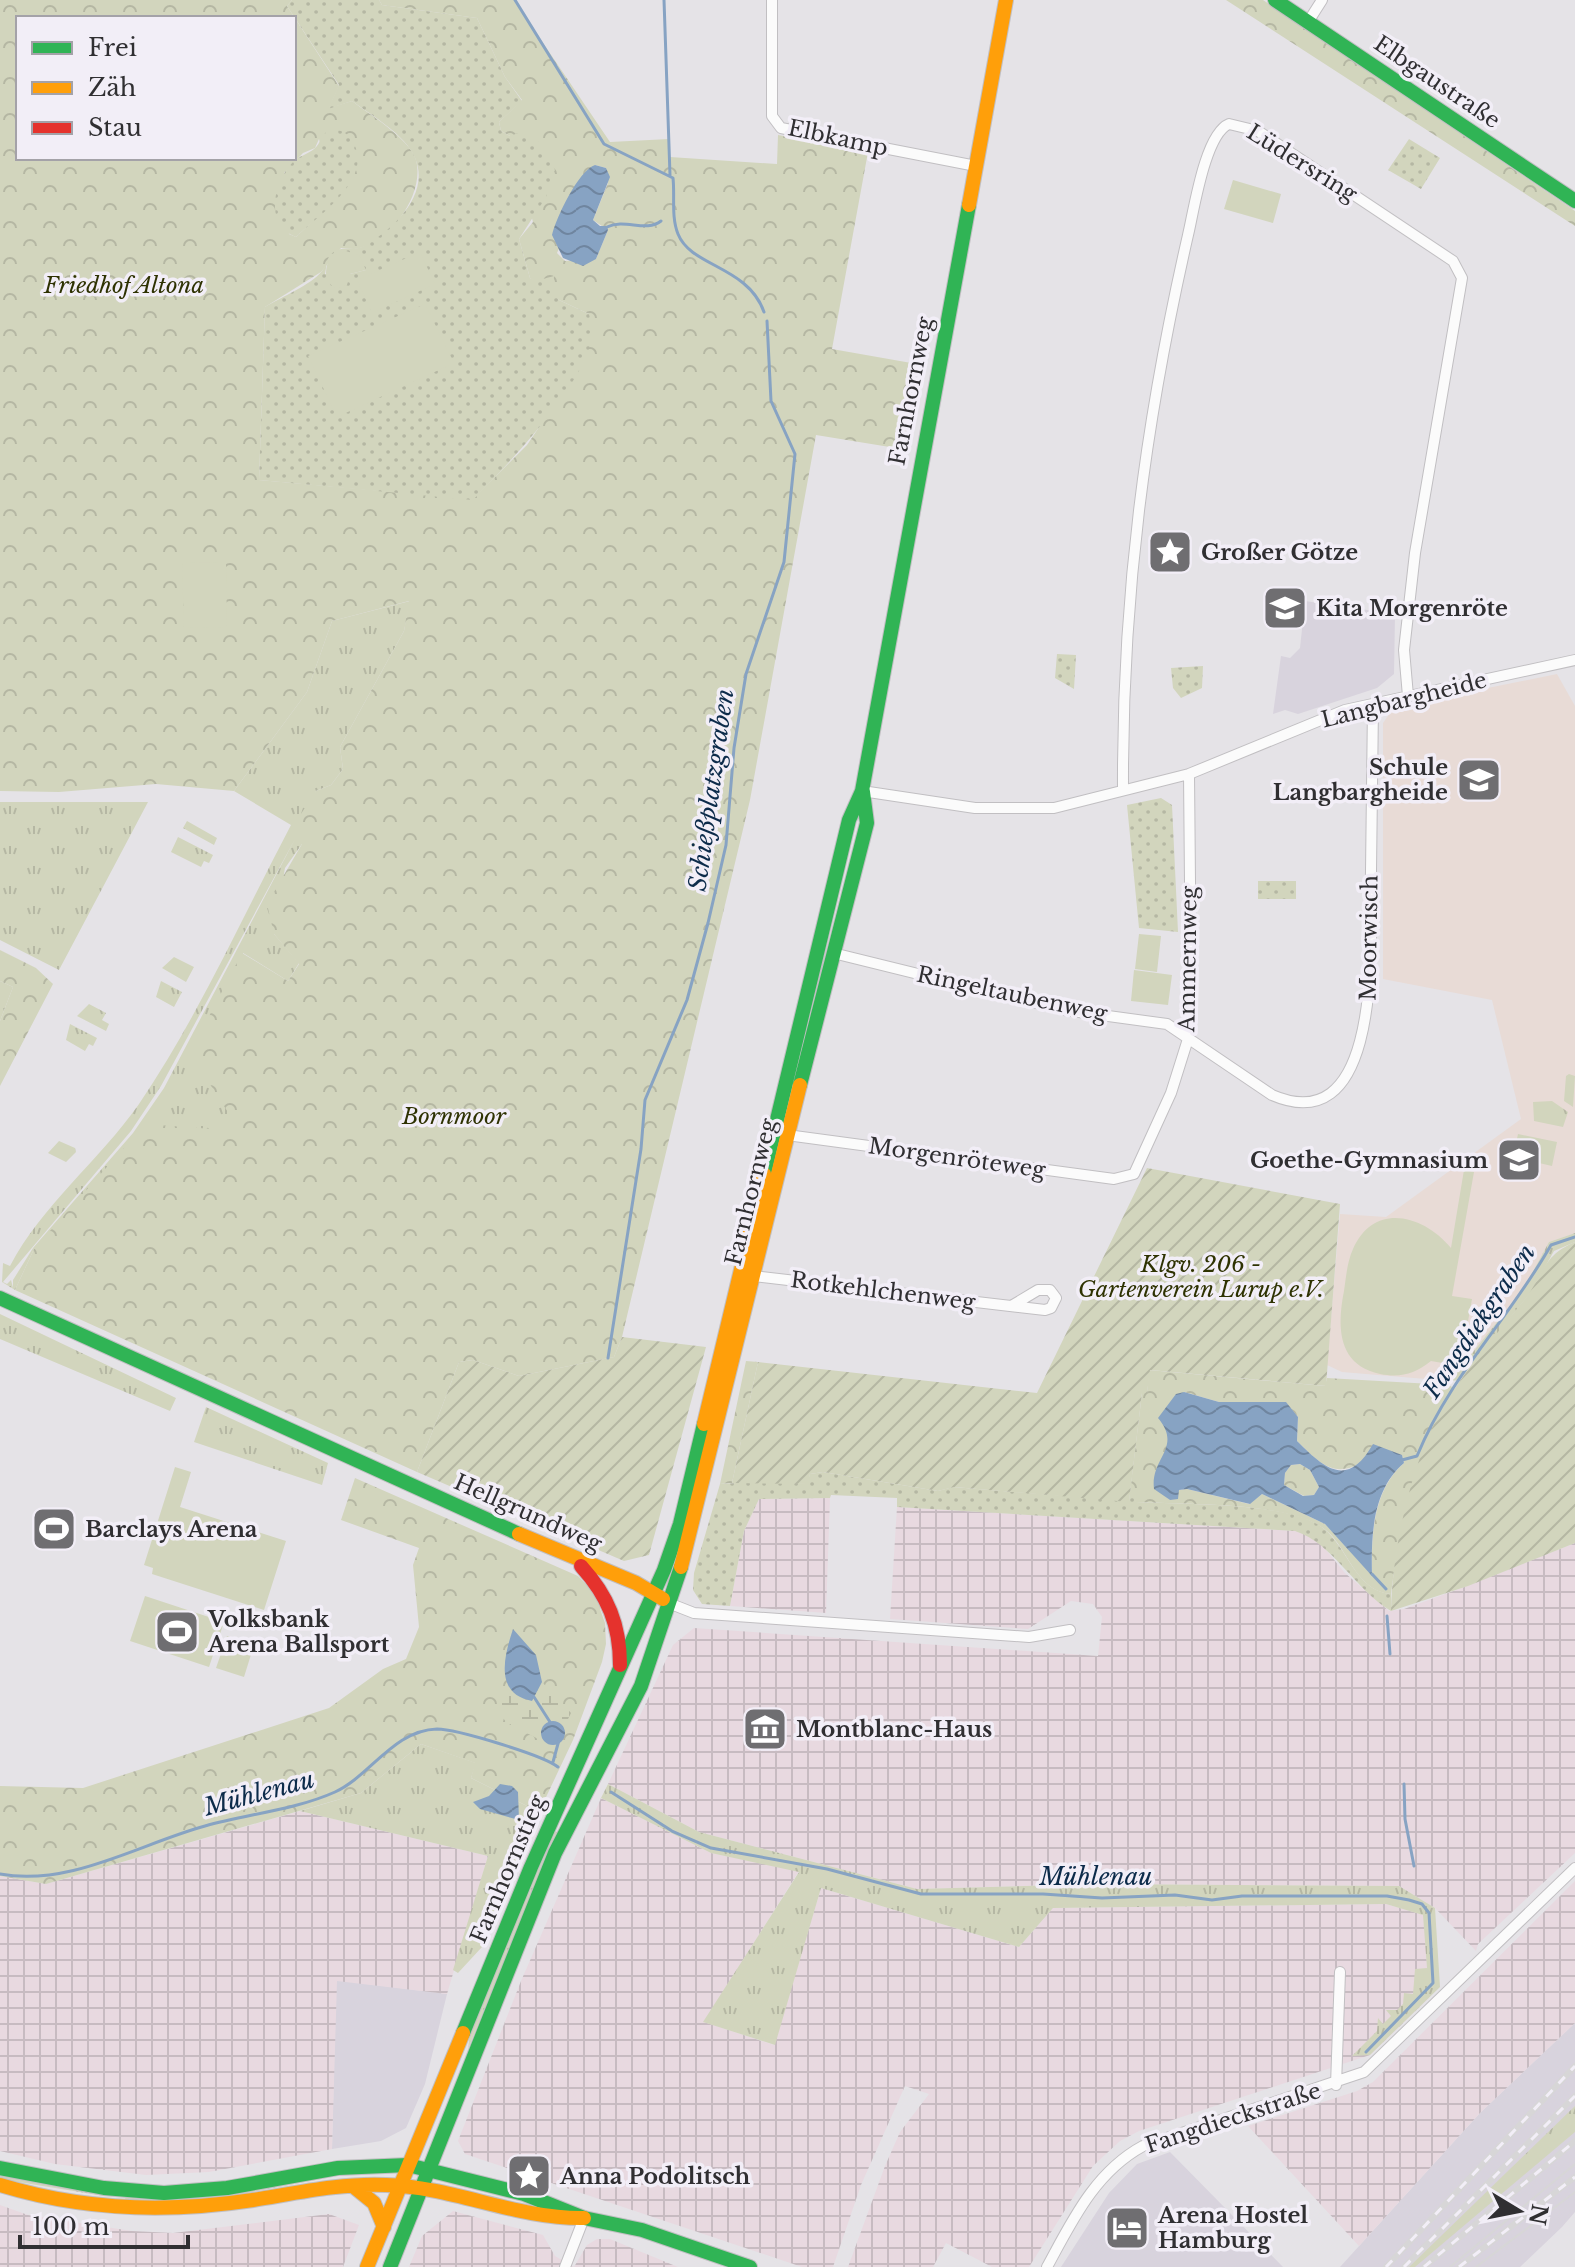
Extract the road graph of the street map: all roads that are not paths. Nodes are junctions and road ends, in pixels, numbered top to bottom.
1 (772, 0) edge
2 (1006, 0) edge
3 (1275, 0) edge
4 (1322, 0) edge
5 (1308, 22) junction
6 (976, 166) junction
7 (1575, 201) edge
8 (1575, 660) edge
9 (1408, 696) junction
10 (1373, 705) junction
11 (1189, 774) junction
12 (1123, 790) junction
13 (862, 791) junction
14 (833, 953) junction
15 (1188, 1039) junction
16 (787, 1135) junction
17 (1127, 1178) joint
18 (754, 1276) junction
19 (0, 1298) edge
20 (1013, 1305) dead end
21 (575, 1560) junction
22 (653, 1594) junction
23 (671, 1604) junction
24 (1070, 1630) dead end
25 (620, 1670) junction
26 (1575, 1868) edge
27 (1340, 1972) dead end
28 (1336, 2085) junction
29 (408, 2165) junction
30 (0, 2168) edge
31 (430, 2169) junction
32 (0, 2185) edge
33 (353, 2185) junction
34 (400, 2185) junction
35 (422, 2188) junction
36 (584, 2218) junction
37 (384, 2227) junction
38 (367, 2267) edge
39 (390, 2267) edge
40 (565, 2267) edge
41 (750, 2267) edge
42 (1047, 2267) edge

1 - 6 street, Elbkamp
2 - 6 main road, Farnhornweg
3 - 5 main road, Elbgaustraße
4 - 5 street
5 - 7 main road, Elbgaustraße
6 - 13 main road, Farnhornweg
8 - 9 street, Langbargheide
9 - 10 street, Langbargheide
9 - 12 street, Lüdersring
10 - 11 street, Langbargheide
10 - 15 street, Moorwisch
11 - 12 street, Langbargheide
11 - 15 street, Ammernweg
12 - 13 street, Langbargheide
13 - 14 main road, Farnhornweg
13 - 22 main road, Farnhornweg
14 - 15 street, Ringeltaubenweg
14 - 16 main road, Farnhornweg
15 - 17 street, Ammernweg
16 - 17 street, Morgenröteweg
16 - 18 main road, Farnhornweg
18 - 20 street, Rotkehlchenweg
18 - 23 main road, Farnhornweg
19 - 21 main road, Hellgrundweg
21 - 22 main road, Hellgrundweg
21 - 25 main road
22 - 23 main road, Hellgrundweg
22 - 25 main road, Farnhornstieg
23 - 24 street, Hellgrundweg
23 - 31 main road, Farnhornstieg
25 - 29 main road, Farnhornstieg
26 - 28 street, Fangdieckstraße
27 - 28 street, Fangdieckstraße
28 - 42 street, Fangdieckstraße
29 - 30 main road
29 - 31 main road
29 - 34 main road, Farnhornstieg
31 - 35 main road, Farnhornstieg
31 - 36 main road
32 - 33 main road
33 - 34 main road
33 - 37 main road
34 - 35 main road
34 - 37 main road, Farnhornstieg
35 - 36 main road
35 - 39 main road, Farnhornstieg
36 - 40 street
36 - 41 main road
37 - 38 main road, Farnhornstieg

